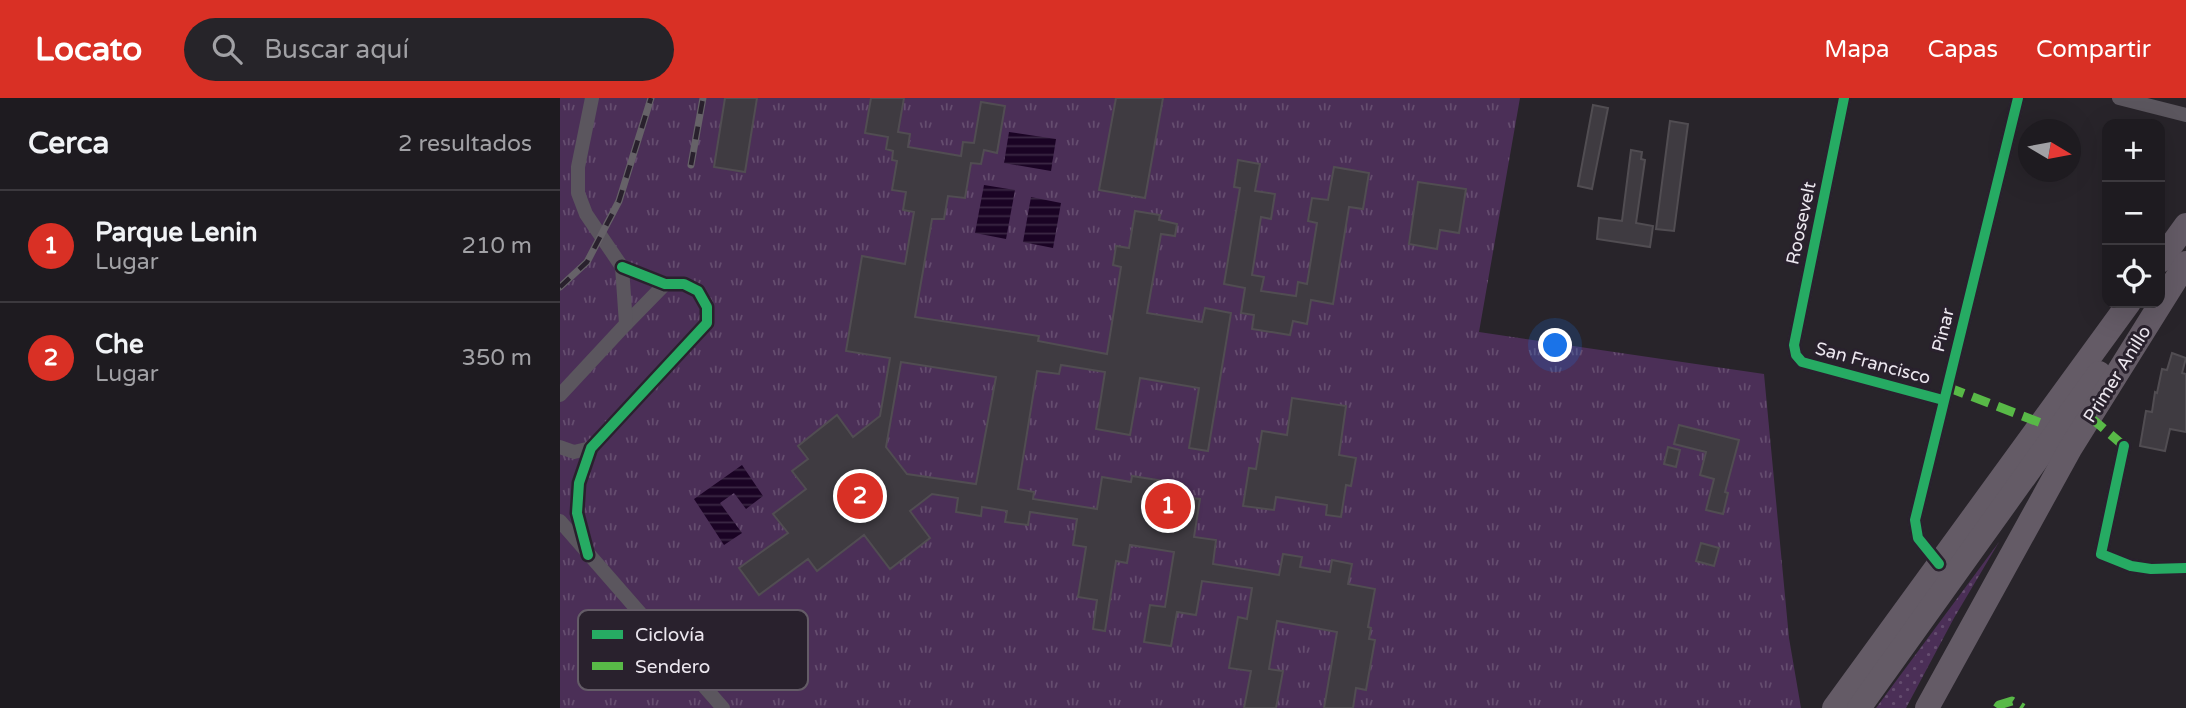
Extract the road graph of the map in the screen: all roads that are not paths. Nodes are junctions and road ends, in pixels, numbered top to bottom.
1 (592, 98) edge
2 (1844, 98) edge
3 (2018, 98) edge
4 (2119, 98) edge
5 (2186, 115) edge
6 (2186, 225) edge
7 (2186, 253) edge
8 (2165, 254) edge
9 (2186, 263) edge
10 (622, 267) junction
11 (2165, 282) edge
12 (665, 284) junction
13 (2125, 308) edge
14 (2146, 308) edge
15 (626, 324) junction
16 (1796, 355) joint
17 (560, 395) edge
18 (1943, 400) junction
19 (2124, 446) dead end
20 (560, 447) edge
21 (591, 449) junction
22 (560, 520) edge
23 (588, 555) junction
24 (1939, 564) junction
25 (2186, 568) edge
26 (637, 610) edge
27 (707, 690) edge
28 (1844, 704) edge
29 (723, 708) edge
30 (1927, 708) edge

1 - 10 street
2 - 16 street, Roosevelt
3 - 18 street, Pinar
4 - 5 street
6 - 8 highway
7 - 11 highway
9 - 30 highway, Primer Anillo
10 - 12 street
10 - 15 street
12 - 15 street
12 - 21 street
13 - 24 highway
14 - 28 highway
15 - 17 street
16 - 18 street, San Francisco
18 - 24 street, Pinar
19 - 25 street
20 - 21 street
21 - 23 street
22 - 23 street
23 - 26 street
24 - 28 highway
27 - 29 street

